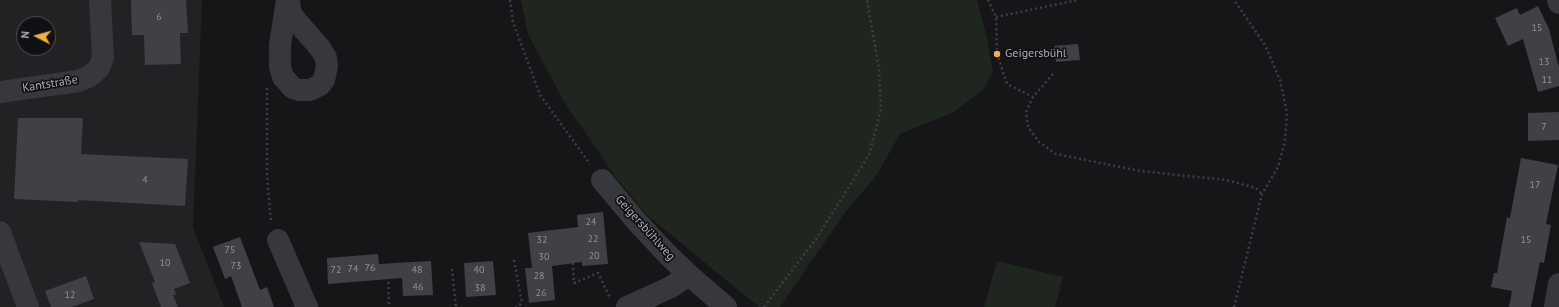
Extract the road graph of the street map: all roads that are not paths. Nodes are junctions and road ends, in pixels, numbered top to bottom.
1 (100, 0) edge
2 (288, 0) edge
3 (0, 92) edge
4 (602, 180) road end
5 (0, 232) edge
6 (278, 240) road end
7 (689, 275) junction
8 (1559, 284) edge
9 (619, 304) edge
10 (28, 307) edge
11 (307, 307) edge
12 (726, 307) edge
13 (1555, 307) edge

1 - 3 street, Kantstraße
2 - 2 street
4 - 7 street, Geigersbühlweg
5 - 10 street
6 - 11 street
7 - 9 street
7 - 12 street, Geigersbühlweg
8 - 13 street

